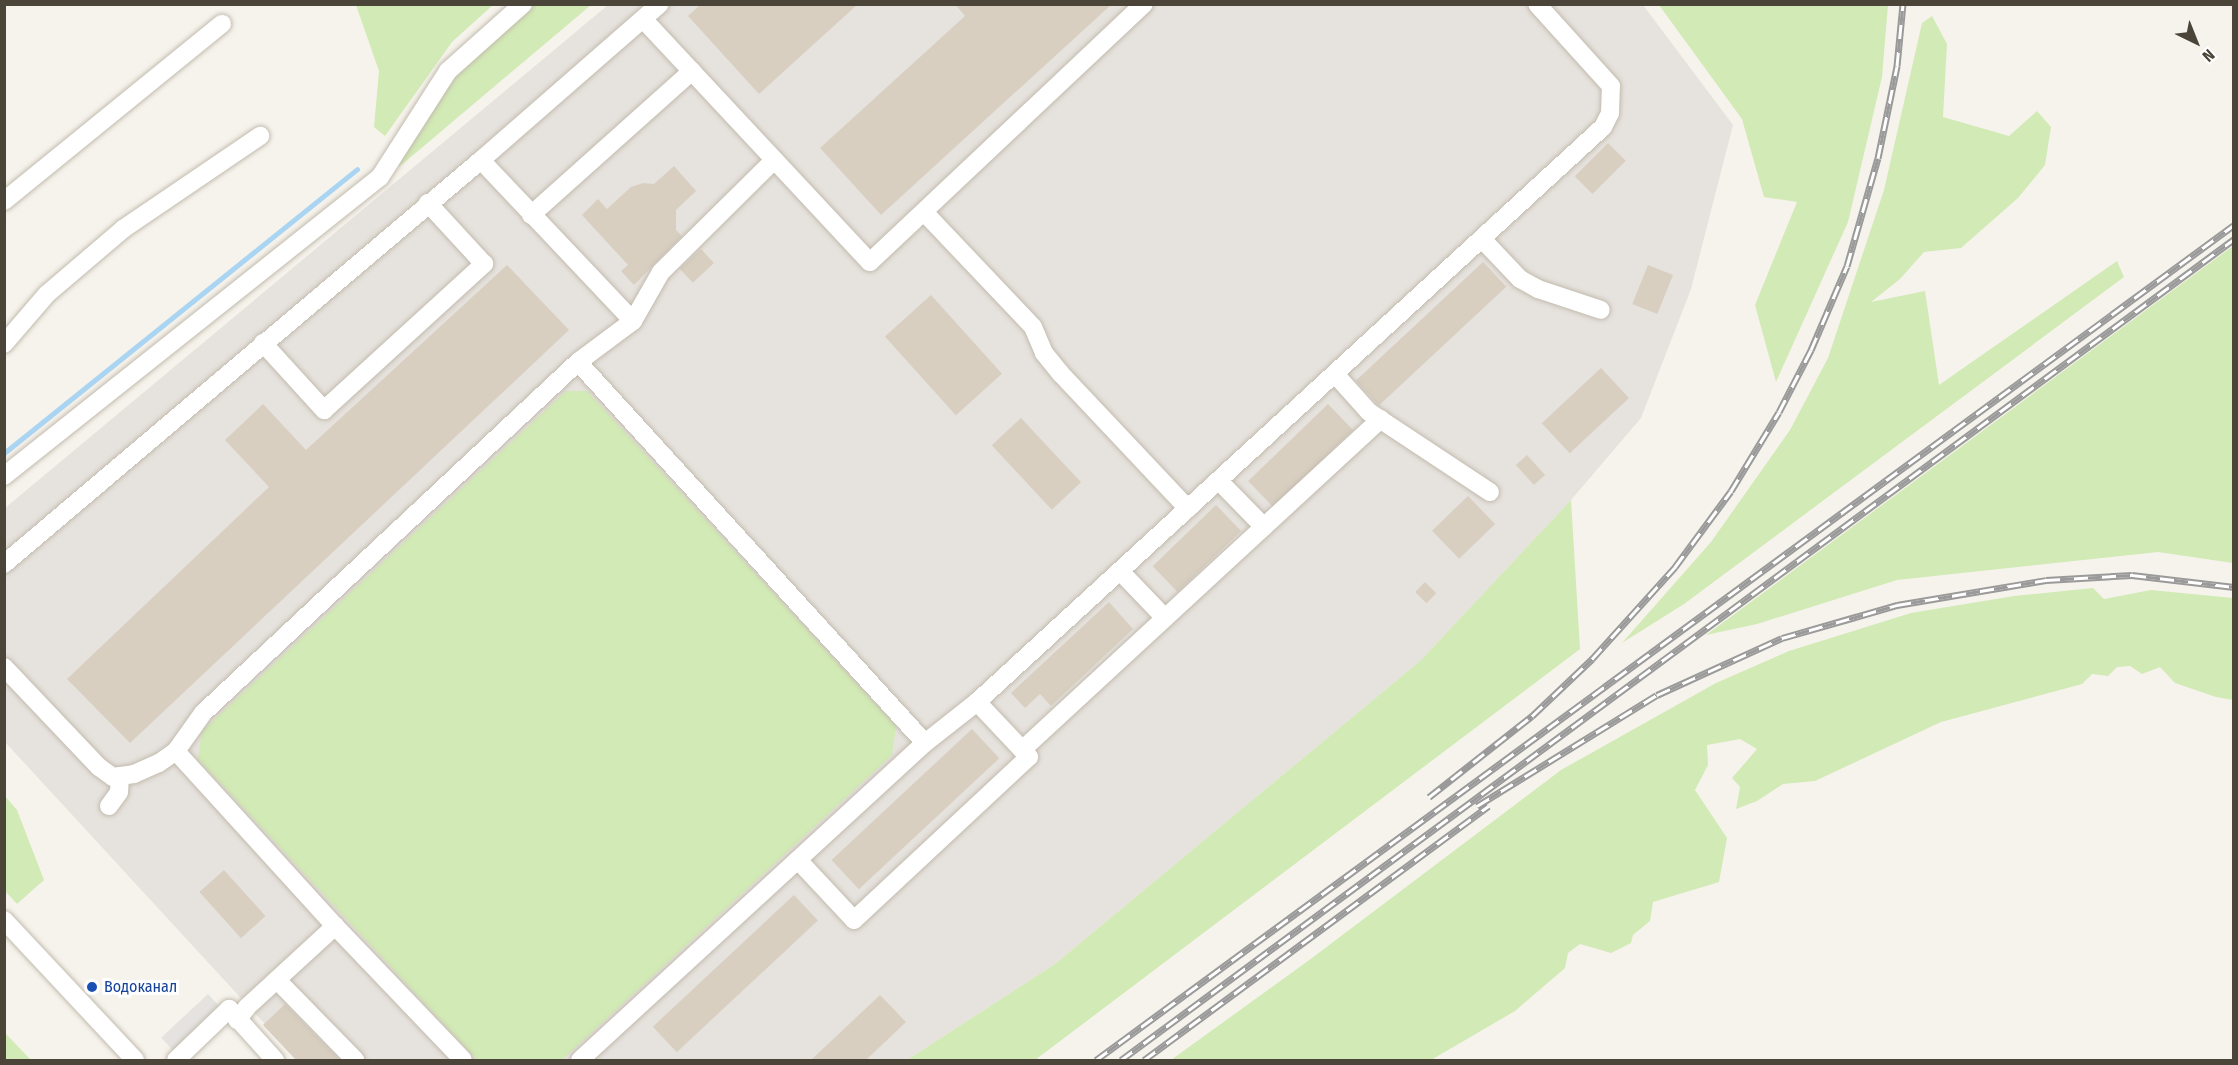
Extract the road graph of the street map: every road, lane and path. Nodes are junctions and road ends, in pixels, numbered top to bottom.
1 (523, 4) edge
2 (660, 4) edge
3 (1144, 4) edge
4 (1537, 4) edge
5 (644, 20) junction
6 (222, 24) dead end
7 (692, 71) junction
8 (260, 136) dead end
9 (481, 160) junction
10 (774, 160) junction
11 (4, 201) edge
12 (428, 203) junction
13 (924, 212) junction
14 (531, 215) junction
15 (1482, 239) junction
16 (1601, 310) dead end
17 (633, 321) junction
18 (4, 344) edge
19 (263, 344) junction
20 (578, 362) junction
21 (1335, 374) junction
22 (1381, 419) junction
23 (4, 476) edge
24 (1219, 481) junction
25 (1491, 492) dead end
26 (1188, 509) junction
27 (1264, 527) junction
28 (4, 564) edge
29 (1120, 571) junction
30 (1165, 618) junction
31 (4, 666) edge
32 (977, 702) junction
33 (925, 743) junction
34 (1022, 750) junction
35 (176, 751) junction
36 (120, 776) junction
37 (109, 806) dead end
38 (798, 860) junction
39 (4, 920) edge
40 (335, 926) junction
41 (277, 980) junction
42 (237, 1020) junction
43 (135, 1060) edge
44 (176, 1060) edge
45 (275, 1060) edge
46 (355, 1060) edge
47 (463, 1060) edge
48 (580, 1060) edge

1 - 23 street
2 - 5 street
3 - 13 street
4 - 15 street
5 - 7 street
5 - 9 street
6 - 11 street
7 - 10 street
7 - 14 street
8 - 18 street
9 - 12 street
9 - 14 street
10 - 13 street
10 - 17 street
12 - 19 street
12 - 19 street
13 - 26 street
14 - 17 street
15 - 16 street
15 - 21 street
17 - 20 street
19 - 28 street
20 - 33 street
20 - 35 street
21 - 22 street
21 - 24 street
22 - 25 street
22 - 27 street
24 - 26 street
24 - 27 street
26 - 29 street
27 - 30 street
29 - 30 street
29 - 32 street
30 - 34 street
31 - 36 street
32 - 33 street
32 - 34 street
33 - 38 street
34 - 38 street
35 - 36 street
35 - 40 street
36 - 37 street
38 - 48 street
39 - 43 street
40 - 41 street
40 - 47 street
41 - 42 street
41 - 46 street
42 - 44 street
42 - 45 street

